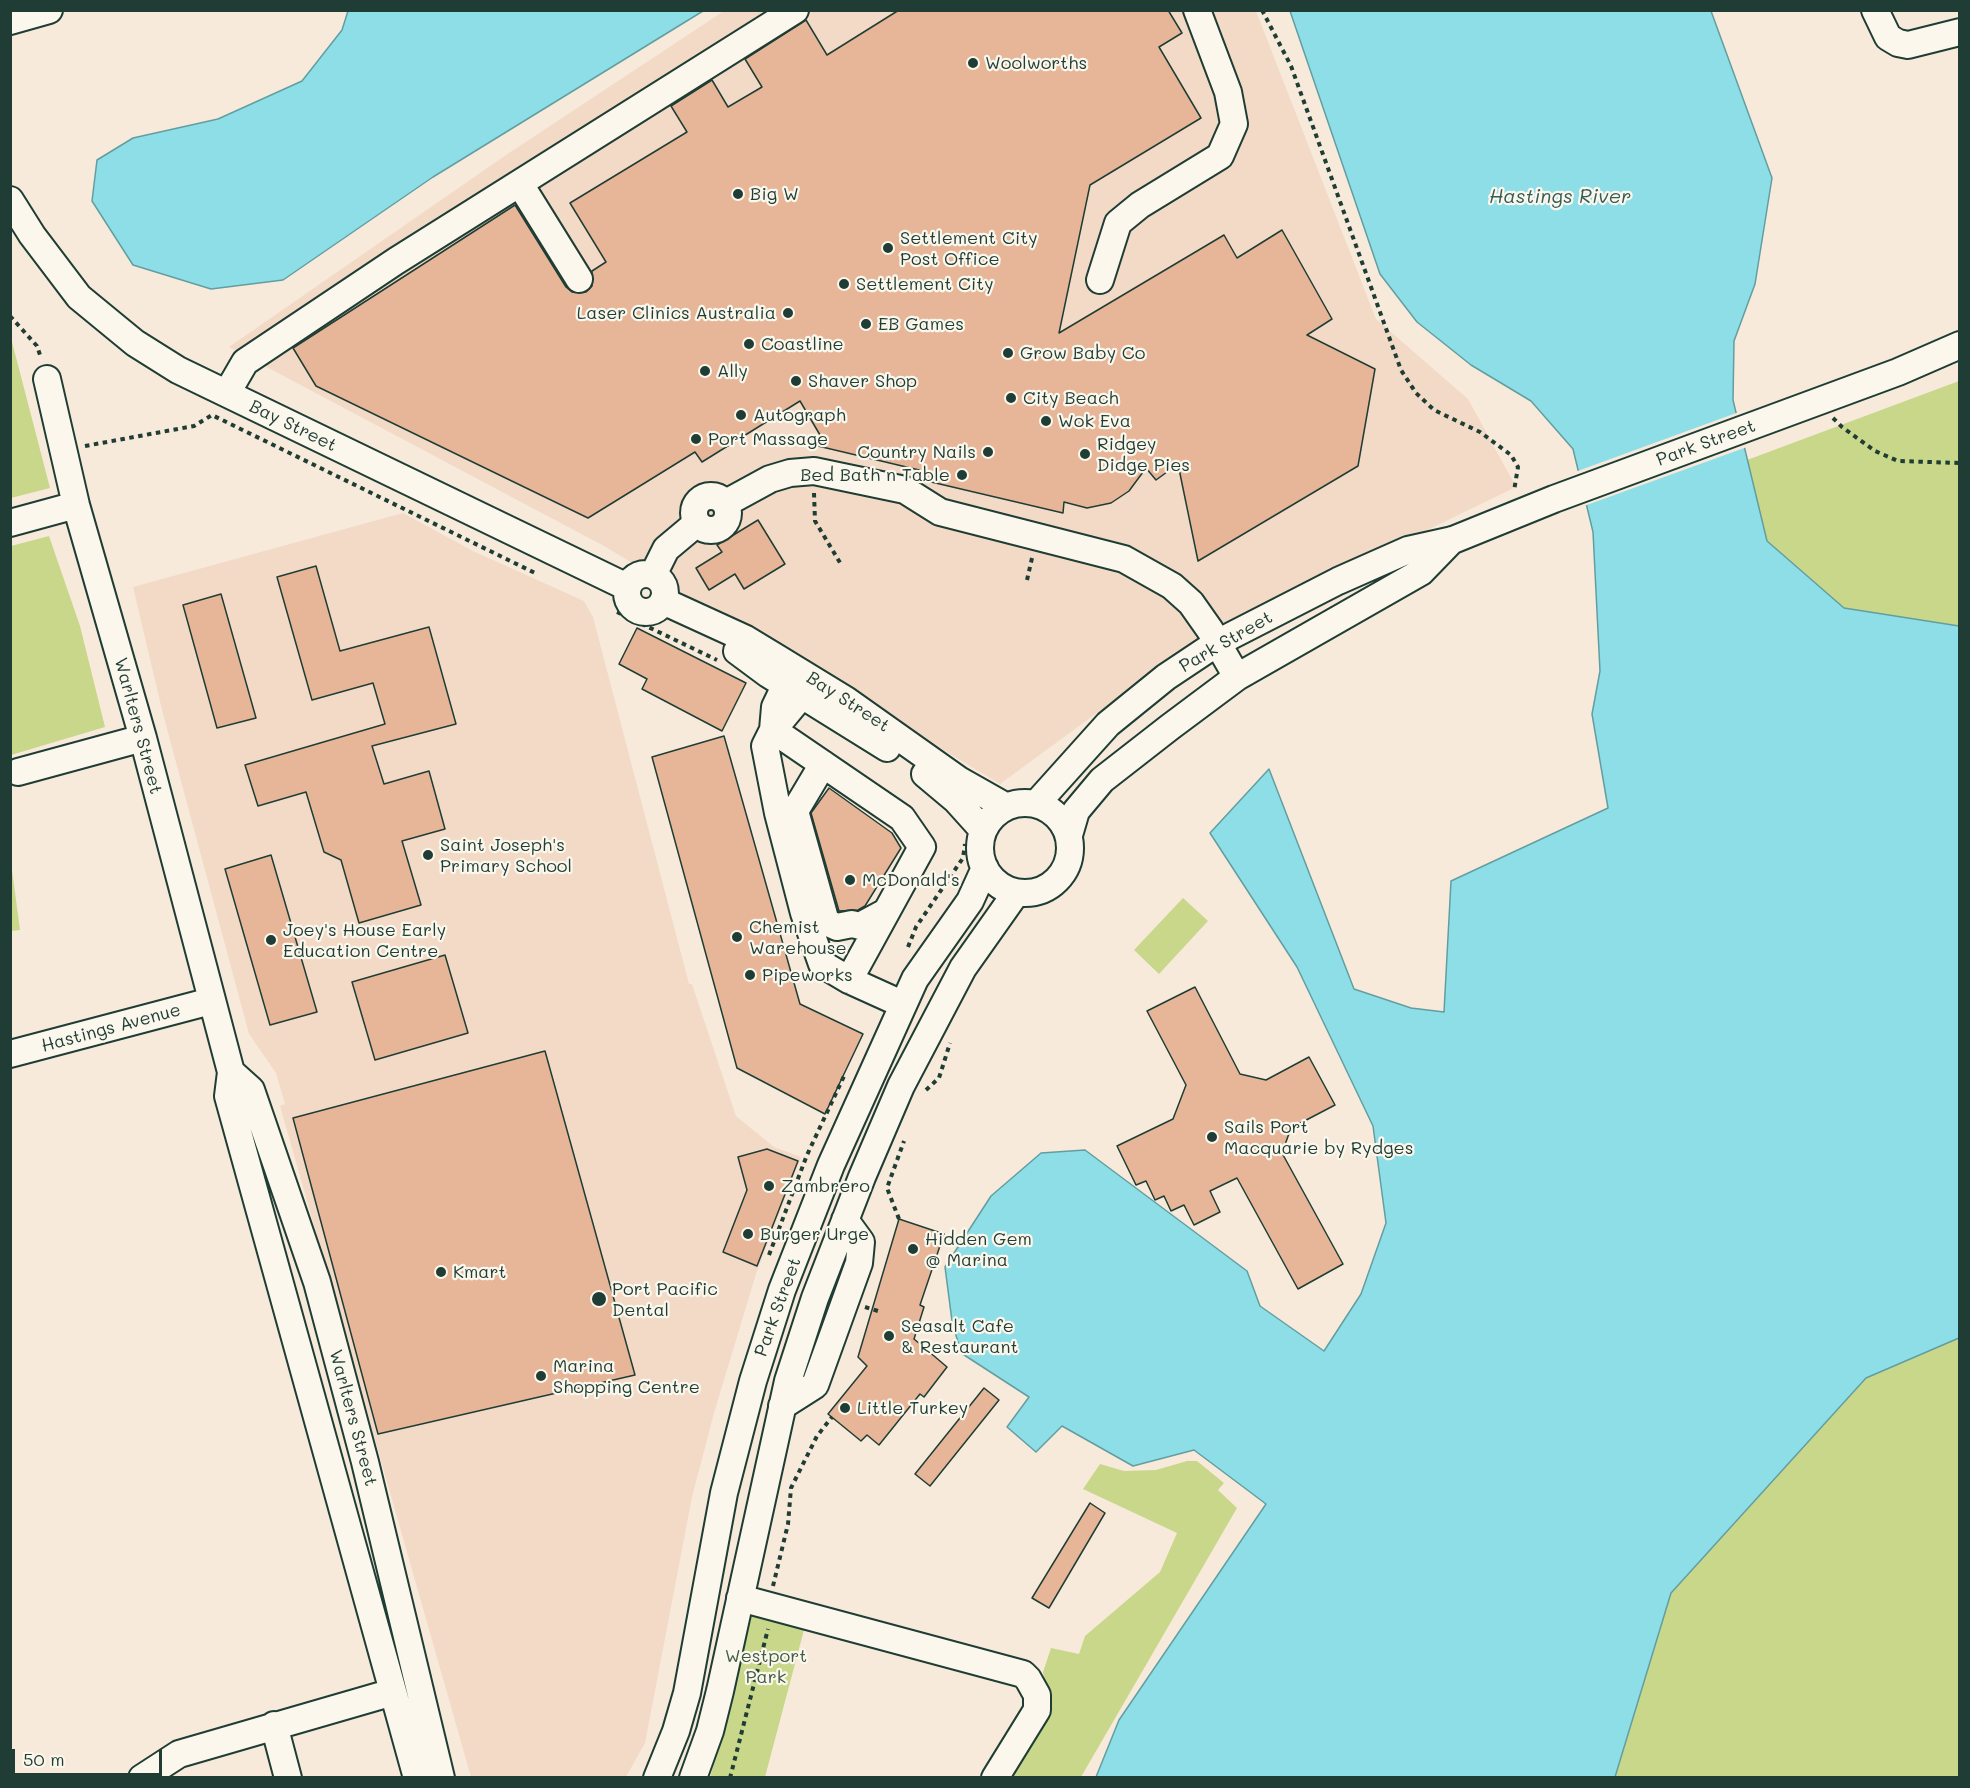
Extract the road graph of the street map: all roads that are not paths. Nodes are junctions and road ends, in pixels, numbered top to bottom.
1 (49, 10) edge
2 (795, 10) edge
3 (1197, 10) edge
4 (1875, 10) edge
5 (10, 21) edge
6 (1959, 32) edge
7 (520, 184) junction
8 (10, 200) edge
9 (579, 279) dead end
10 (1100, 280) dead end
11 (1959, 345) edge
12 (47, 379) road end
13 (227, 393) junction
14 (76, 505) junction
15 (10, 523) edge
16 (1453, 540) junction
17 (653, 575) junction
18 (627, 587) junction
19 (673, 606) junction
20 (1217, 643) junction
21 (1237, 677) junction
22 (794, 689) junction
23 (773, 730) junction
24 (143, 738) junction
25 (823, 764) junction
26 (18, 772) dead end
27 (1037, 803) junction
28 (1005, 806) junction
29 (983, 830) junction
30 (1069, 835) junction
31 (985, 868) junction
32 (1016, 893) junction
33 (886, 912) junction
34 (849, 980) junction
35 (211, 1002) junction
36 (903, 1004) junction
37 (10, 1054) edge
38 (231, 1072) junction
39 (740, 1598) junction
40 (393, 1692) junction
41 (274, 1725) junction
42 (142, 1778) edge
43 (288, 1778) edge
44 (417, 1778) edge
45 (441, 1778) edge
46 (657, 1778) edge
47 (693, 1778) edge
48 (995, 1778) edge

1 - 5 street
2 - 7 street
3 - 10 street
4 - 6 street
7 - 9 street
7 - 13 street
8 - 13 street, Bay Street
11 - 16 street, Park Street
12 - 14 street, Warlters Street
13 - 18 street, Bay Street
14 - 15 street
14 - 24 street, Warlters Street
16 - 20 street, Park Street
16 - 21 street, Park Street
17 - 18 street
17 - 19 street
17 - 20 street
18 - 19 street
19 - 22 street, Bay Street
19 - 28 street, Bay Street
20 - 21 street
20 - 27 street, Park Street
21 - 30 street, Park Street
22 - 23 street
22 - 29 street, Bay Street
23 - 25 street
23 - 34 street
24 - 26 street
24 - 35 street, Warlters Street
25 - 33 street
25 - 33 street
27 - 28 street
27 - 30 street
28 - 29 street
29 - 31 street
30 - 32 street
31 - 32 street
31 - 36 street, Park Street
32 - 39 street, Park Street
33 - 34 street
34 - 36 street
35 - 37 street, Hastings Avenue
35 - 38 street, Warlters Street
36 - 46 street, Park Street
38 - 40 street, Warlters Street
38 - 45 street, Warlters Street
39 - 47 street, Park Street
39 - 48 street
40 - 41 street
40 - 44 street, Warlters Street
41 - 42 street
41 - 43 street

